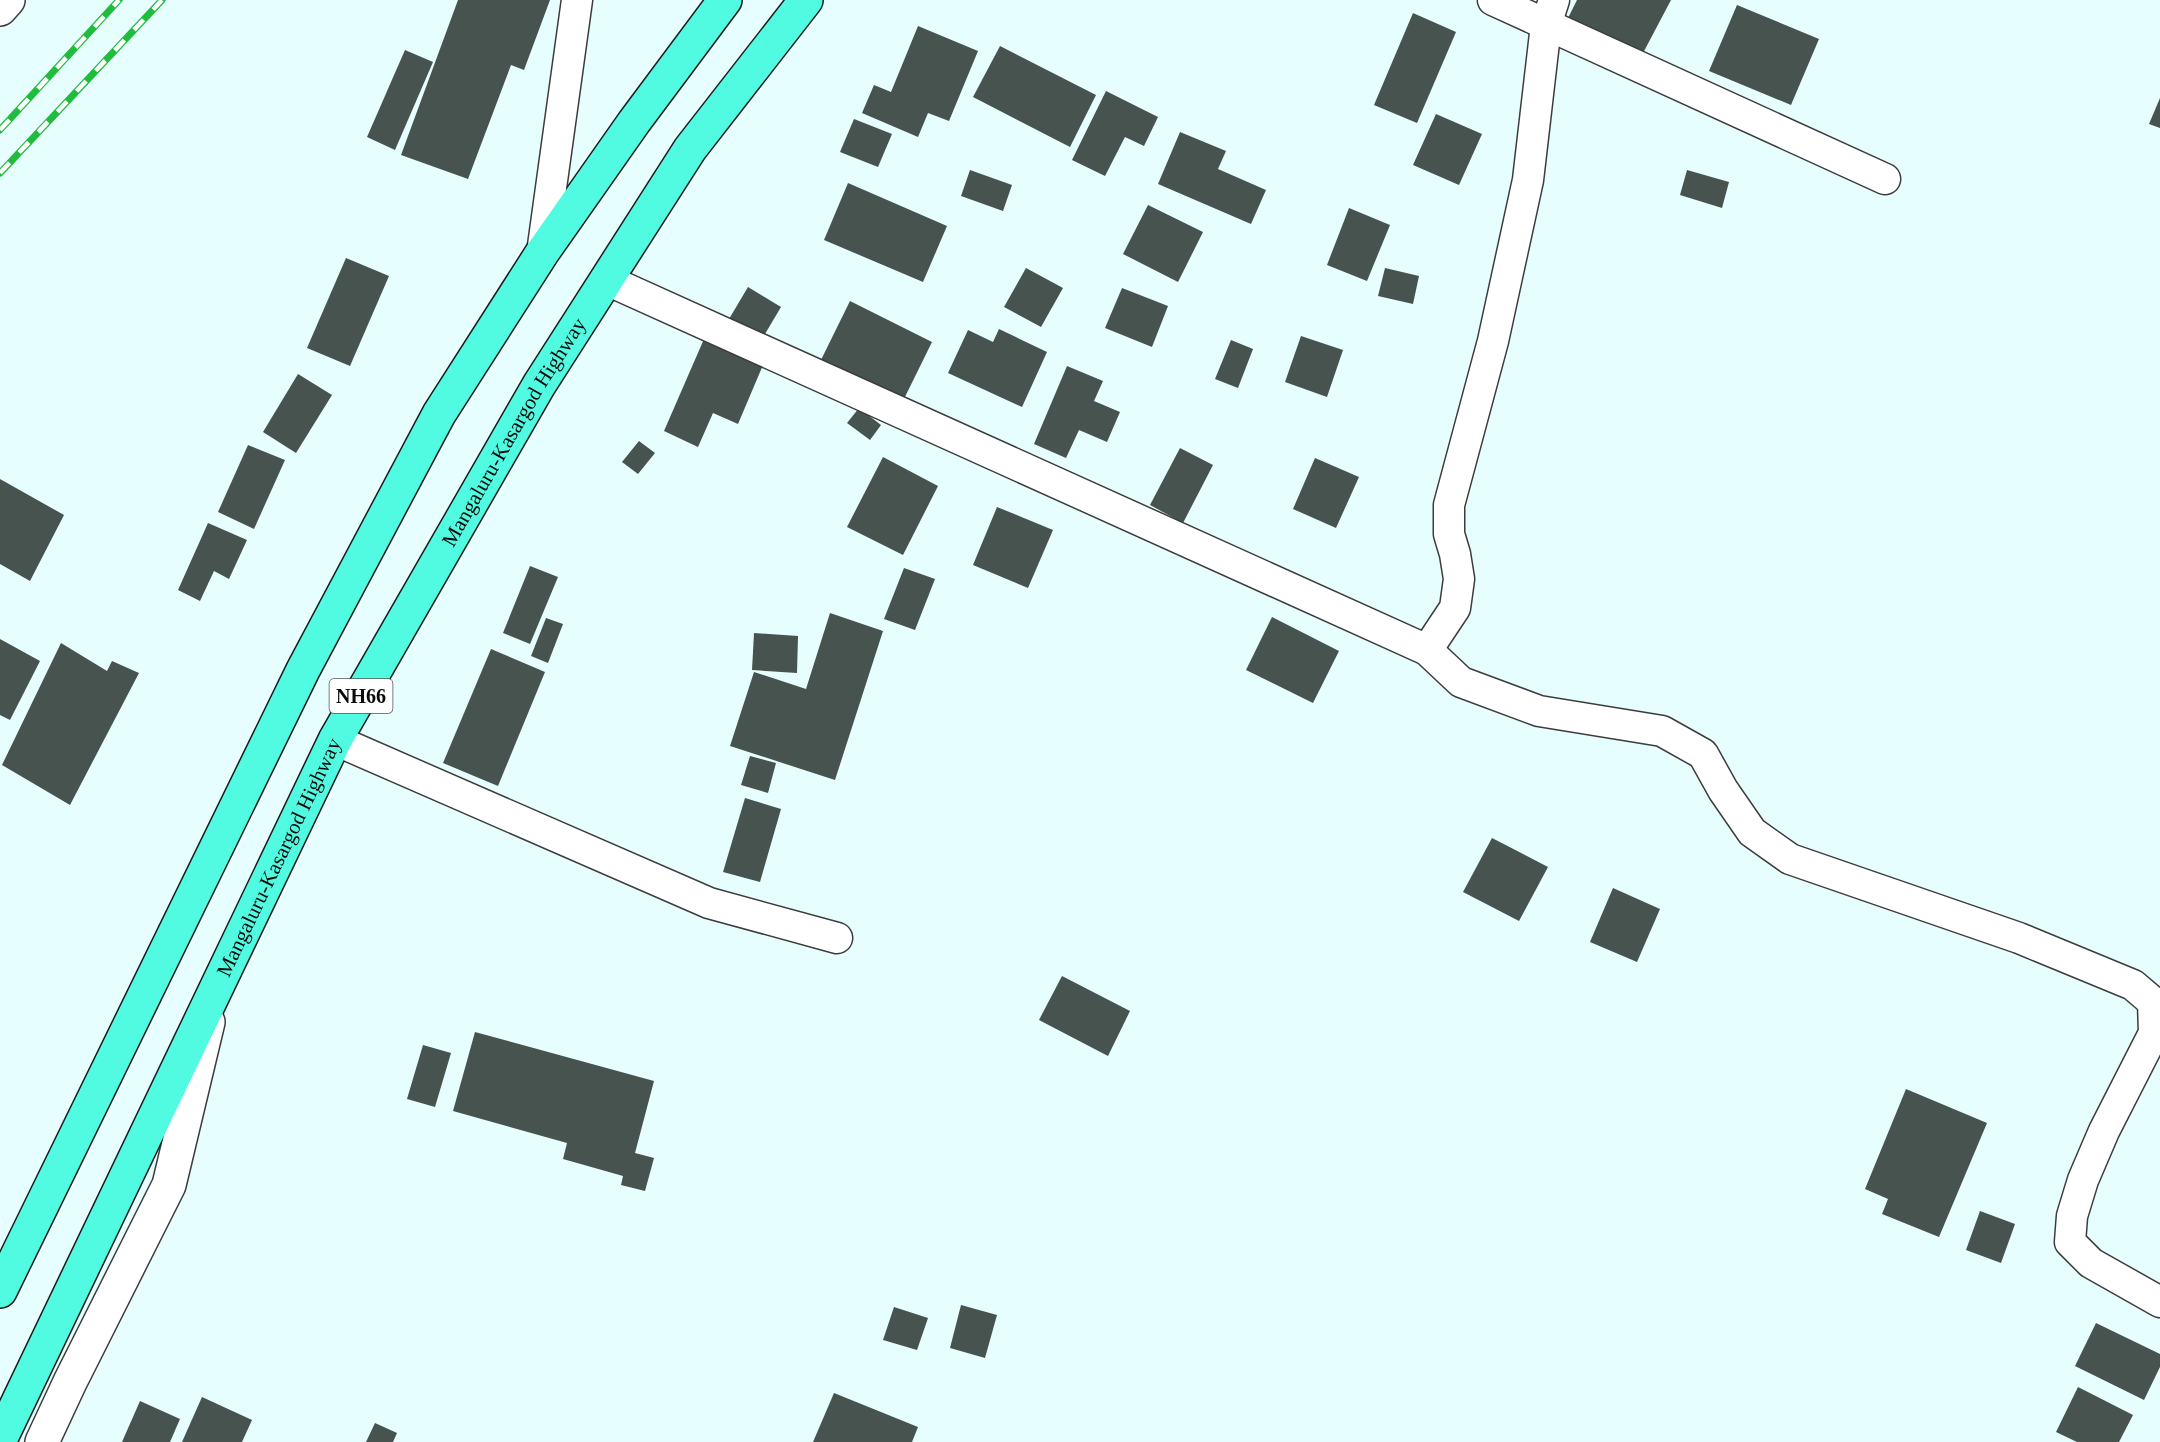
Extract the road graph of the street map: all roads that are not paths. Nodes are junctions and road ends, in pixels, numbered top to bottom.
1 (8, 0) edge
2 (577, 0) edge
3 (725, 0) edge
4 (806, 0) edge
5 (1493, 0) edge
6 (0, 9) edge
7 (1550, 13) edge
8 (1886, 179) dead end
9 (542, 253) junction
10 (606, 280) junction
11 (1426, 650) junction
12 (335, 741) junction
13 (837, 938) dead end
14 (217, 988) junction
15 (0, 1291) edge
16 (2160, 1302) edge
17 (0, 1440) edge
18 (42, 1442) edge

1 - 6 street
2 - 9 street
3 - 9 highway, NH66
4 - 10 highway, Mangaluru-Kasargod Highway / NH66
5 - 7 street
7 - 8 street
7 - 11 street
9 - 15 highway, NH66
10 - 11 street
10 - 12 highway, Mangaluru-Kasargod Highway / NH66
11 - 16 street
12 - 13 street
12 - 14 highway, Mangaluru-Kasargod Highway / NH66
14 - 17 highway, Mangaluru-Kasargod Highway / NH66
14 - 18 street

